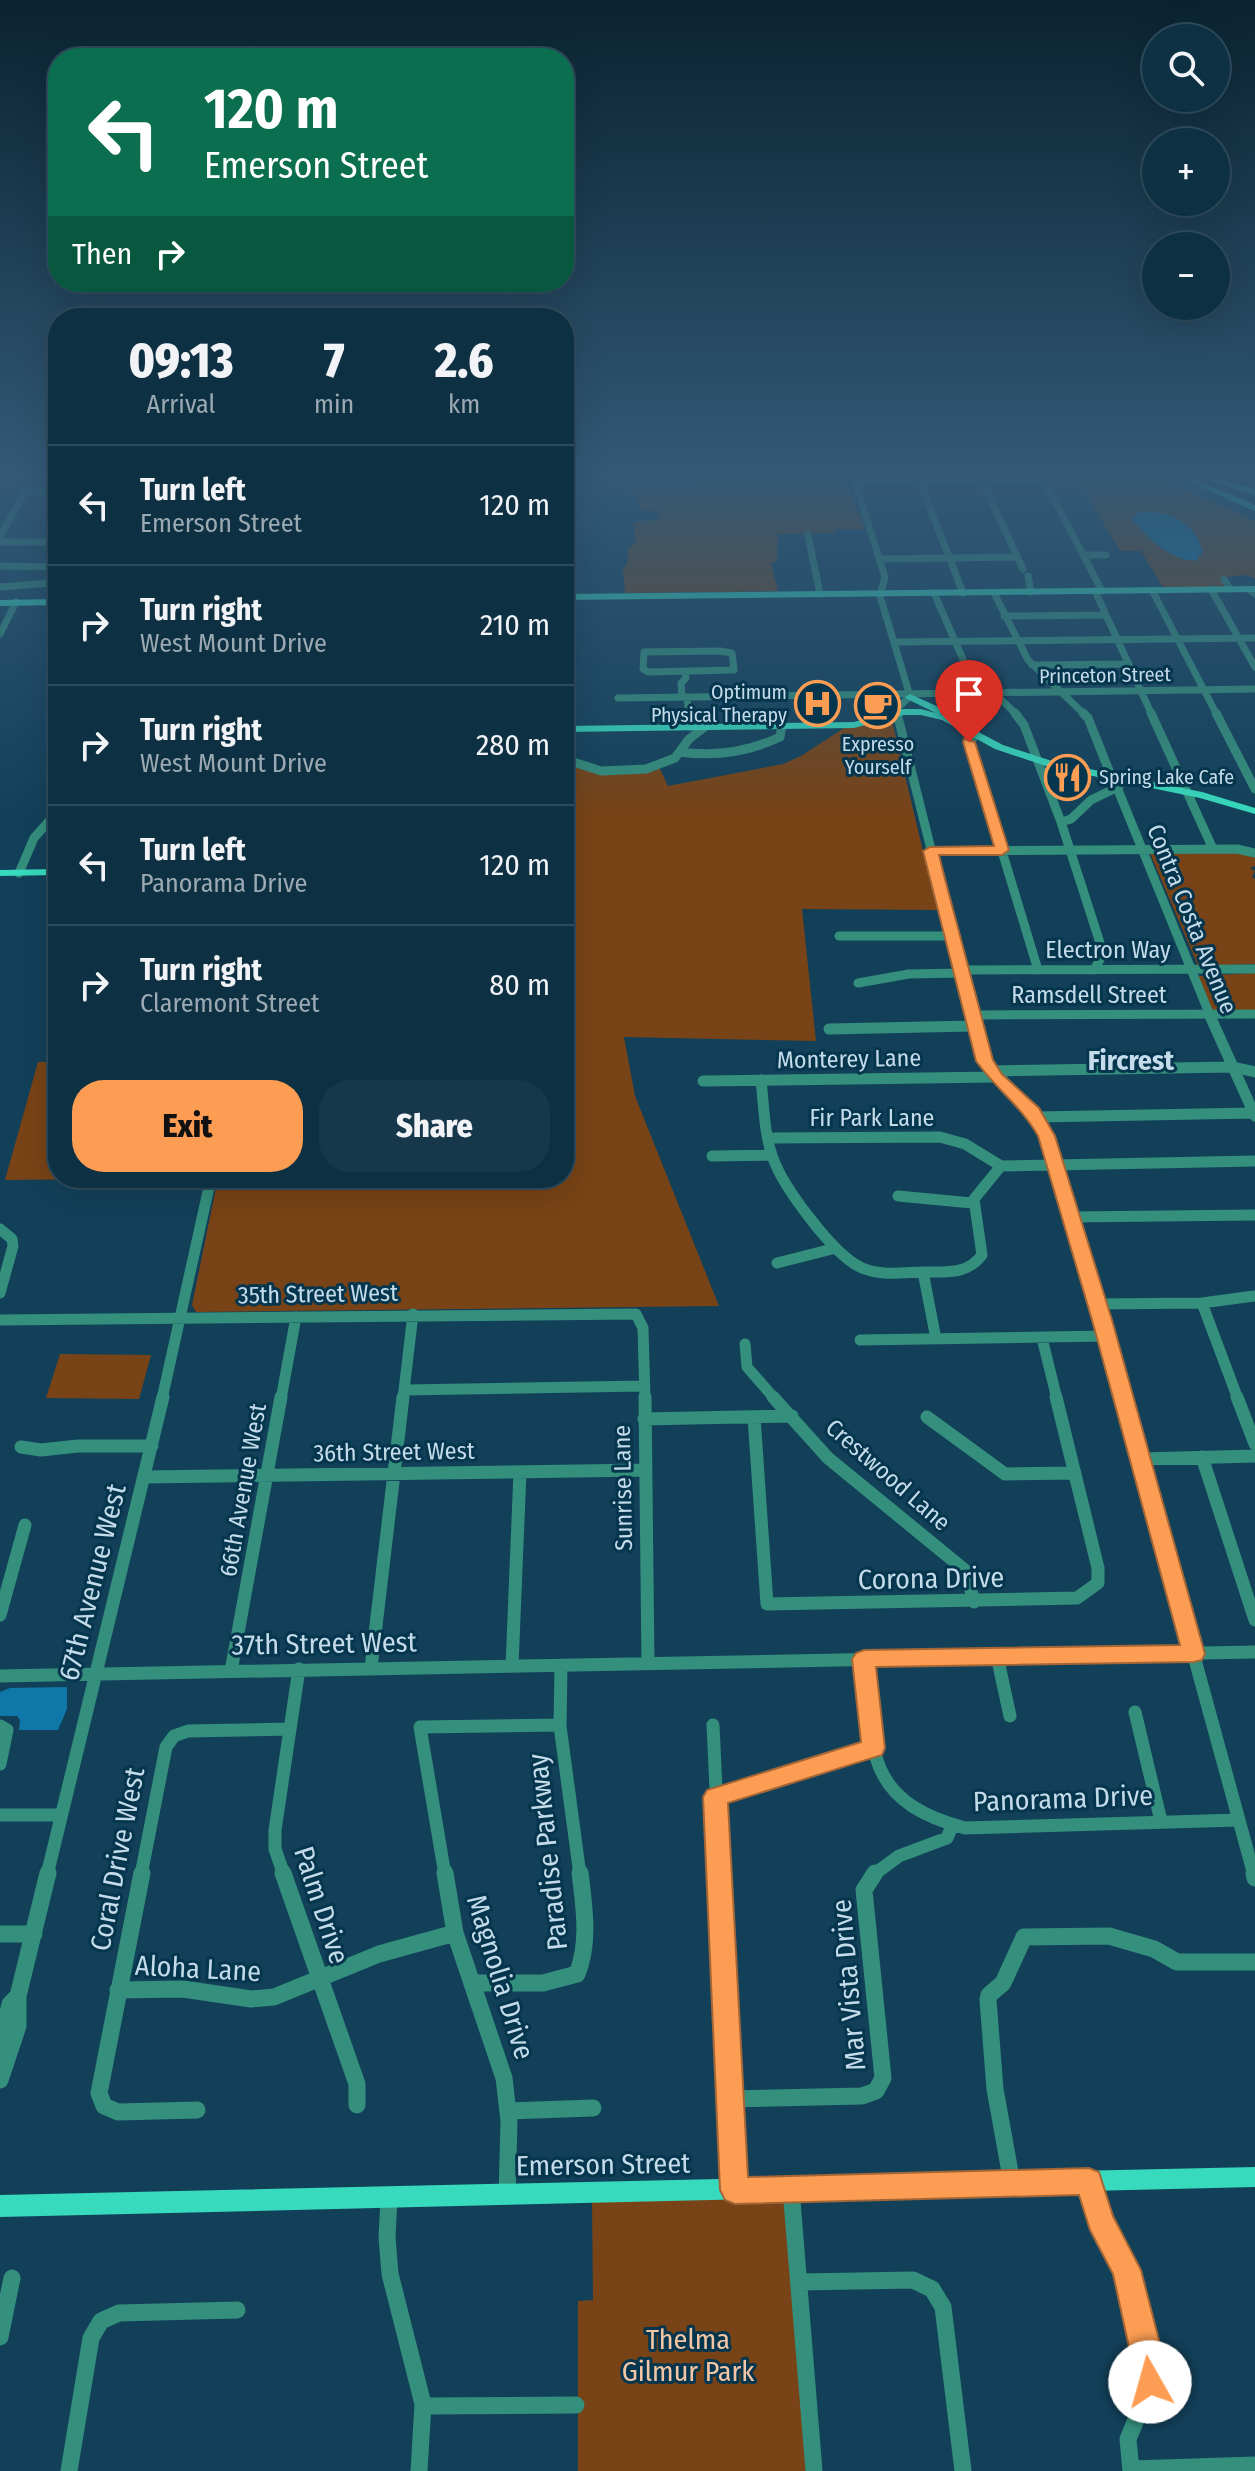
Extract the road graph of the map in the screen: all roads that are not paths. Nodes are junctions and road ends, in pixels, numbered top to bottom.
1 (819, 587) edge
2 (881, 587) edge
3 (961, 587) edge
4 (1030, 587) edge
5 (1097, 587) edge
6 (1167, 587) edge
7 (1176, 587) edge
8 (1211, 589) junction
9 (1230, 589) joint
10 (1152, 590) junction
11 (1099, 591) junction
12 (1253, 591) edge
13 (1031, 592) junction
14 (879, 593) junction
15 (934, 593) junction
16 (963, 593) junction
17 (994, 593) junction
18 (820, 594) junction
19 (574, 597) edge
20 (16, 602) junction
21 (48, 602) edge
22 (0, 603) edge
23 (1106, 615) junction
24 (1004, 616) junction
25 (0, 634) edge
26 (1178, 638) junction
27 (1239, 638) junction
28 (1255, 638) edge
29 (1117, 639) junction
30 (953, 641) junction
31 (1016, 641) junction
32 (894, 642) junction
33 (1129, 664) junction
34 (1032, 665) junction
35 (1255, 667) edge
36 (685, 672) junction
37 (1255, 689) edge
38 (1140, 690) junction
39 (1204, 690) junction
40 (1061, 691) junction
41 (993, 692) junction
42 (910, 696) junction
43 (684, 697) junction
44 (618, 698) dead end
45 (898, 719) junction
46 (782, 725) junction
47 (691, 726) junction
48 (706, 726) junction
49 (962, 728) junction
50 (574, 729) edge
51 (975, 736) junction
52 (680, 752) junction
53 (1038, 760) junction
54 (574, 763) edge
55 (1109, 778) junction
56 (1120, 784) junction
57 (1255, 789) edge
58 (1188, 792) junction
59 (1255, 811) edge
60 (48, 822) edge
61 (1061, 822) junction
62 (1213, 849) junction
63 (1002, 850) junction
64 (1070, 850) junction
65 (1142, 850) junction
66 (930, 851) junction
67 (1255, 853) edge
68 (48, 872) edge
69 (0, 873) edge
70 (19, 873) junction
71 (839, 936) dead end
72 (952, 936) junction
73 (1255, 969) edge
74 (1038, 970) junction
75 (1094, 970) junction
76 (1191, 970) junction
77 (960, 972) junction
78 (858, 983) dead end
79 (1209, 1014) junction
80 (1255, 1014) edge
81 (973, 1021) junction
82 (829, 1029) dead end
83 (1233, 1067) junction
84 (1255, 1072) edge
85 (994, 1074) junction
86 (761, 1080) junction
87 (703, 1081) dead end
88 (1254, 1114) edge
89 (1037, 1117) junction
90 (769, 1138) junction
91 (772, 1155) junction
92 (712, 1156) dead end
93 (1255, 1161) edge
94 (1054, 1165) junction
95 (1001, 1166) junction
96 (209, 1188) edge
97 (898, 1196) dead end
98 (972, 1203) junction
99 (1255, 1215) edge
100 (1070, 1217) junction
101 (0, 1229) edge
102 (836, 1248) junction
103 (777, 1263) dead end
104 (923, 1272) junction
105 (0, 1293) edge
106 (1254, 1296) edge
107 (1202, 1303) junction
108 (1097, 1304) junction
109 (413, 1314) junction
110 (636, 1314) joint
111 (181, 1317) junction
112 (296, 1317) junction
113 (0, 1320) edge
114 (1106, 1336) junction
115 (1042, 1338) junction
116 (936, 1339) junction
117 (860, 1340) dead end
118 (745, 1344) dead end
119 (644, 1386) junction
120 (405, 1390) junction
121 (792, 1416) junction
122 (754, 1417) junction
123 (927, 1417) dead end
124 (644, 1419) junction
125 (1255, 1444) edge
126 (152, 1446) junction
127 (21, 1447) dead end
128 (1255, 1456) edge
129 (1202, 1457) junction
130 (1141, 1459) junction
131 (645, 1470) junction
132 (520, 1472) junction
133 (1075, 1473) junction
134 (395, 1474) junction
135 (269, 1476) junction
136 (144, 1477) junction
137 (25, 1525) dead end
138 (974, 1602) junction
139 (0, 1615) edge
140 (1255, 1620) edge
141 (1255, 1652) edge
142 (1194, 1654) junction
143 (997, 1656) junction
144 (864, 1659) junction
145 (648, 1663) junction
146 (561, 1665) junction
147 (512, 1666) junction
148 (371, 1668) junction
149 (299, 1669) junction
150 (231, 1671) junction
151 (96, 1673) junction
152 (0, 1676) edge
153 (1135, 1712) dead end
154 (1010, 1716) dead end
155 (559, 1725) junction
156 (713, 1725) dead end
157 (2, 1726) edge
158 (290, 1729) junction
159 (874, 1748) junction
160 (0, 1764) edge
161 (715, 1797) junction
162 (0, 1815) edge
163 (61, 1815) junction
164 (1239, 1820) junction
165 (1161, 1821) junction
166 (952, 1826) junction
167 (1255, 1878) edge
168 (0, 1933) edge
169 (455, 1933) junction
170 (34, 1934) junction
171 (1255, 1962) edge
172 (319, 1980) junction
173 (474, 1983) junction
174 (118, 1990) junction
175 (0, 2080) edge
176 (730, 2099) junction
177 (357, 2105) dead end
178 (593, 2108) dead end
179 (197, 2110) dead end
180 (508, 2111) junction
181 (1255, 2177) edge
182 (1089, 2181) junction
183 (1012, 2183) junction
184 (791, 2189) junction
185 (735, 2190) junction
186 (507, 2196) junction
187 (389, 2199) junction
188 (0, 2206) edge
189 (12, 2278) dead end
190 (800, 2282) junction
191 (237, 2310) dead end
192 (0, 2337) edge
193 (576, 2405) dead end
194 (423, 2406) junction
195 (1255, 2465) edge
196 (1131, 2470) edge
197 (69, 2471) edge
198 (419, 2471) edge
199 (814, 2471) edge
200 (963, 2471) edge

1 - 18 street
2 - 14 street
3 - 16 street
4 - 13 street
5 - 11 street
6 - 10 main road
7 - 8 main road
8 - 9 main road
8 - 27 street
9 - 12 main road
10 - 11 main road
10 - 26 street
11 - 13 main road
11 - 23 street
13 - 17 main road
14 - 15 main road
14 - 18 main road
14 - 32 street
15 - 16 main road
15 - 30 street
16 - 17 main road
17 - 24 street
18 - 19 main road
20 - 21 main road
20 - 22 main road
20 - 25 street
23 - 24 street
23 - 29 street
24 - 31 street
26 - 27 street
26 - 29 street
26 - 39 street
27 - 28 street
27 - 35 street
29 - 31 street
29 - 33 street
30 - 31 street
30 - 32 street
30 - 41 street
31 - 34 street
32 - 42 street
33 - 34 street
33 - 38 street
34 - 40 street
36 - 36 street
36 - 43 street
37 - 39 street, Princeton Street
38 - 39 street, Princeton Street
38 - 40 street, Princeton Street
38 - 58 street
39 - 57 street
40 - 41 street, Princeton Street
40 - 55 street
41 - 42 street, Princeton Street
41 - 53 street
42 - 43 street, Princeton Street
42 - 45 street
42 - 49 main road
43 - 44 street, Princeton Street
43 - 47 street
45 - 46 main road
45 - 49 main road
45 - 66 street
46 - 48 main road
46 - 52 street
47 - 48 main road
47 - 50 main road
48 - 52 street
49 - 51 main road
51 - 53 main road
51 - 63 street
52 - 54 street
53 - 55 main road
53 - 61 street
55 - 56 main road
56 - 58 main road
56 - 61 street
56 - 65 street, Contra Costa Avenue
58 - 59 main road
58 - 62 street
60 - 70 street
61 - 64 street
62 - 65 street
62 - 67 street
63 - 64 street
63 - 66 street
63 - 74 street
64 - 65 street
64 - 75 street
65 - 76 street, Contra Costa Avenue
66 - 72 street
68 - 70 main road
69 - 70 main road
71 - 72 street
72 - 77 street
73 - 76 street, Electron Way
74 - 75 street, Electron Way
74 - 77 street, Electron Way
75 - 76 street, Electron Way
76 - 79 street, Contra Costa Avenue
77 - 78 street, Electron Way
77 - 81 street
79 - 80 street, Ramsdell Street
79 - 81 street, Ramsdell Street
79 - 83 street, Contra Costa Avenue
81 - 82 street, Ramsdell Street
81 - 85 street
83 - 84 street, Monterey Lane
83 - 85 street, Monterey Lane
83 - 88 street, Contra Costa Avenue
85 - 86 street, Monterey Lane
85 - 89 street
86 - 87 street, Monterey Lane
86 - 90 street
88 - 89 street
89 - 94 street
90 - 91 street
90 - 95 street, Fir Park Lane
91 - 92 street
91 - 102 street
93 - 94 street
94 - 95 street
94 - 100 street
95 - 98 street
96 - 111 street, 67th Avenue West
97 - 98 street
98 - 104 street
99 - 100 street
100 - 108 street
101 - 105 street
102 - 103 street
102 - 104 street
104 - 116 street
106 - 107 street
107 - 108 street
107 - 125 street
108 - 114 street
109 - 110 street, 35th Street West
109 - 112 street, 35th Street West
109 - 120 street
110 - 119 street, Sunrise Lane
111 - 112 street, 35th Street West
111 - 113 street, 35th Street West
111 - 126 street, 67th Avenue West
112 - 135 street, 66th Avenue West
114 - 115 street
114 - 130 street
115 - 116 street
115 - 133 street
116 - 117 street
118 - 121 street, Crestwood Lane
119 - 120 street
119 - 124 street, Sunrise Lane
120 - 134 street
121 - 122 street
121 - 138 street, Crestwood Lane
122 - 124 street
122 - 138 street, Corona Drive
123 - 133 street
124 - 131 street, Sunrise Lane
126 - 127 street
126 - 136 street, 67th Avenue West
128 - 129 street
129 - 130 street
129 - 140 street
130 - 142 street
131 - 132 street, 36th Street West
131 - 145 street, Sunrise Lane
132 - 134 street, 36th Street West
132 - 147 street
133 - 138 street, Corona Drive
134 - 135 street, 36th Street West
134 - 148 street
135 - 136 street, 36th Street West
135 - 150 street, 66th Avenue West
136 - 151 street, 67th Avenue West
137 - 139 street
141 - 142 street, 37th Street West
142 - 143 street, 37th Street West
142 - 164 street
143 - 144 street, 37th Street West
143 - 154 street
144 - 145 street, 37th Street West
144 - 159 street, Panorama Drive
145 - 146 street, 37th Street West
146 - 147 street, 37th Street West
146 - 155 street, Paradise Parkway
147 - 148 street, 37th Street West
148 - 149 street, 37th Street West
149 - 150 street, 37th Street West
149 - 158 street, Palm Drive
150 - 151 street, 37th Street West
151 - 152 street, 37th Street West
151 - 163 street, 67th Avenue West
153 - 165 street
155 - 169 street, Magnolia Drive
155 - 173 street, Paradise Parkway
156 - 161 street
157 - 160 street
158 - 172 street, Palm Drive
158 - 174 street, Coral Drive West
159 - 161 street
159 - 166 street, Panorama Drive
161 - 176 street
162 - 163 street
163 - 170 street, 67th Avenue West
164 - 165 street, Panorama Drive
164 - 167 street
165 - 166 street, Panorama Drive
166 - 176 street, Mar Vista Drive
168 - 170 street
169 - 172 street, Aloha Lane
169 - 173 street, Magnolia Drive
170 - 175 street, 67th Avenue West
171 - 183 street
172 - 174 street, Aloha Lane
172 - 177 street, Palm Drive
173 - 180 street, Magnolia Drive
174 - 179 street, Coral Drive West
176 - 185 street
178 - 180 street
180 - 186 street, Magnolia Drive
181 - 182 main road, Emerson Street
182 - 183 main road, Emerson Street
182 - 196 street
183 - 184 main road, Emerson Street
184 - 185 main road, Emerson Street
184 - 190 street
185 - 186 main road, Emerson Street
186 - 187 main road, Emerson Street
187 - 188 main road, Emerson Street
187 - 194 street
189 - 192 street
190 - 199 street
190 - 200 street
191 - 197 street
193 - 194 street
194 - 198 street
195 - 196 street

